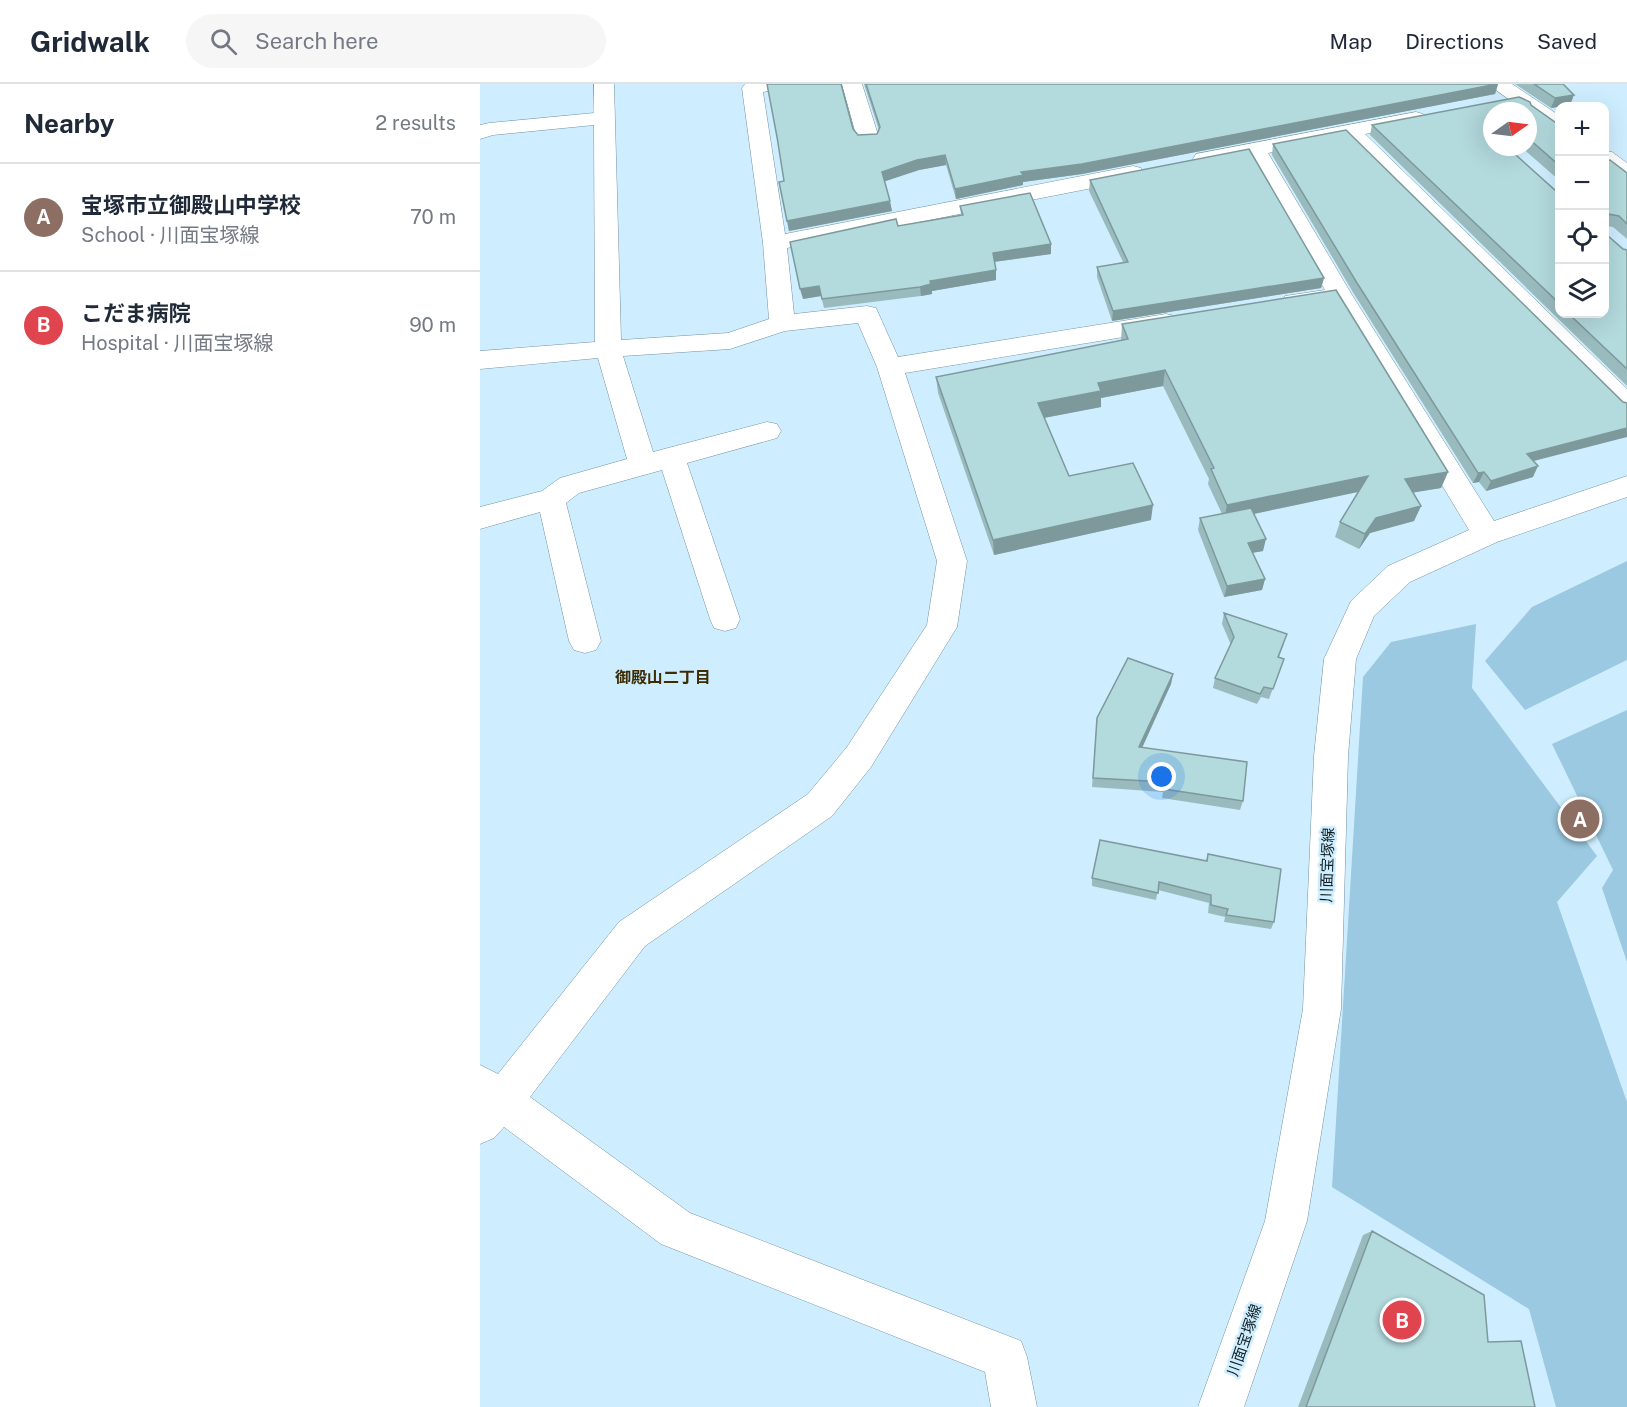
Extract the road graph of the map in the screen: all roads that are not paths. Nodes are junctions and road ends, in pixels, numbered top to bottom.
1 (604, 84) edge
2 (775, 84) edge
3 (852, 84) edge
4 (751, 86) edge
5 (1497, 93) edge
6 (1439, 114) edge
7 (603, 118) junction
8 (1555, 123) edge
9 (1348, 131) junction
10 (480, 133) edge
11 (868, 138) edge
12 (1254, 148) junction
13 (1609, 160) edge
14 (1185, 162) edge
15 (1151, 169) edge
16 (1627, 173) edge
17 (775, 243) junction
18 (1340, 295) junction
19 (1271, 306) edge
20 (1190, 319) edge
21 (782, 323) junction
22 (608, 349) junction
23 (480, 360) edge
24 (890, 367) junction
25 (1627, 405) edge
26 (766, 432) dead end
27 (658, 461) junction
28 (1627, 486) edge
29 (551, 499) junction
30 (480, 518) edge
31 (1487, 534) junction
32 (725, 619) dead end
33 (585, 641) dead end
34 (487, 1104) edge
35 (1014, 1407) edge
36 (1221, 1407) edge

1 - 7 street
2 - 4 street
3 - 11 street
4 - 17 street
5 - 8 street
6 - 9 street
7 - 10 street
7 - 22 street
9 - 12 street
9 - 25 street
12 - 14 street
12 - 18 street
13 - 16 street
15 - 17 street
17 - 21 street
18 - 19 street
18 - 31 street
20 - 24 street
21 - 22 street
21 - 24 street
22 - 23 street
22 - 27 street
24 - 34 street
26 - 27 street
27 - 29 street
27 - 32 street
28 - 31 street, 川面宝塚線
29 - 30 street
29 - 33 street
31 - 36 street, 川面宝塚線
34 - 35 street

